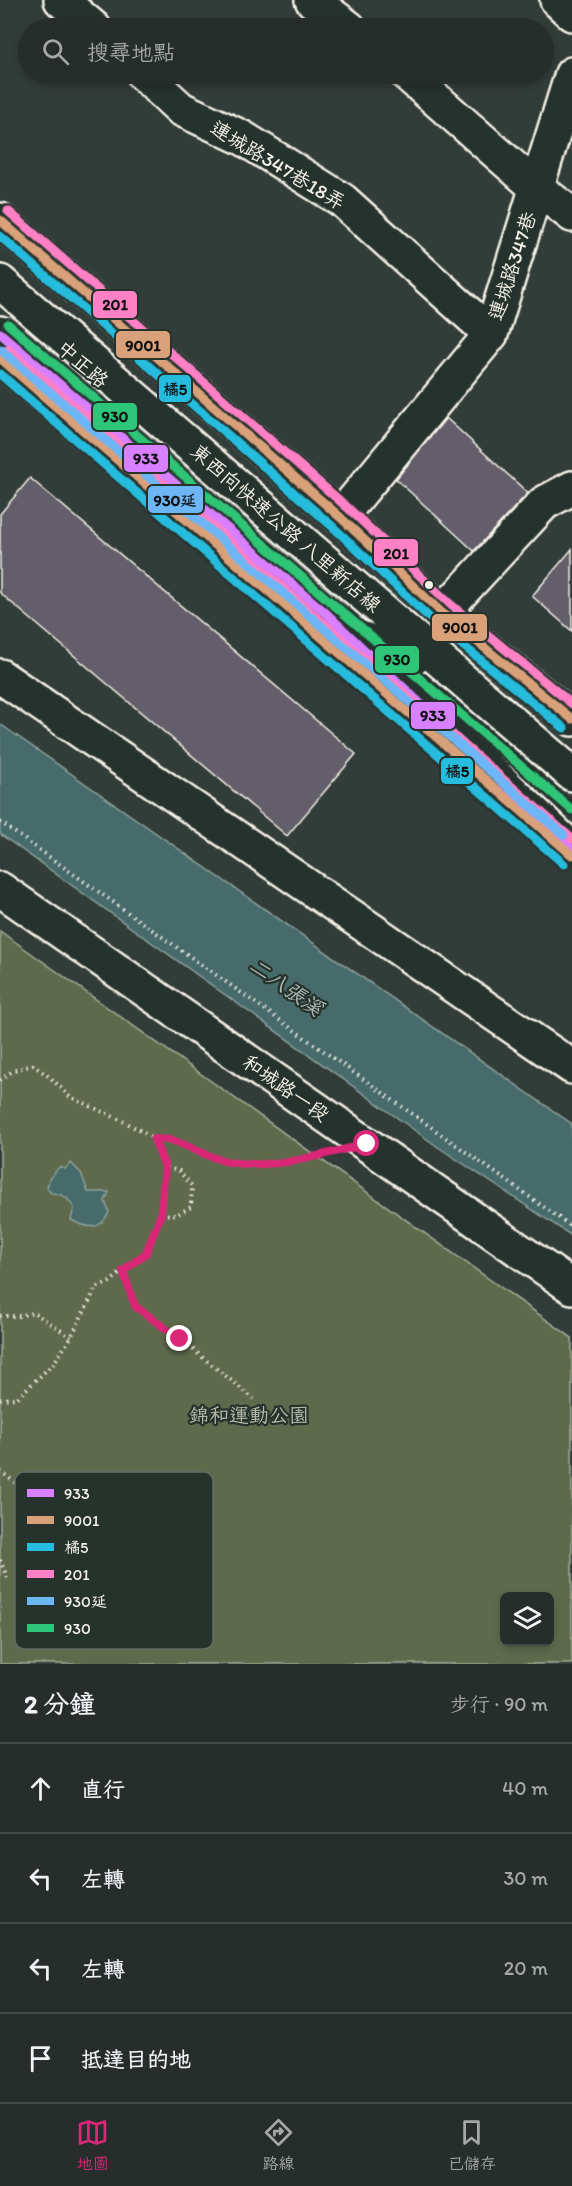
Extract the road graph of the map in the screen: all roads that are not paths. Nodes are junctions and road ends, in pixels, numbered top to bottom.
1 (61, 0) edge
2 (312, 0) edge
3 (557, 0) edge
4 (572, 14) edge
5 (82, 18) edge
6 (336, 18) edge
7 (572, 74) edge
8 (154, 84) edge
9 (418, 84) edge
10 (537, 188) junction
11 (572, 215) edge
12 (0, 220) edge
13 (0, 282) edge
14 (0, 291) edge
15 (0, 333) edge
16 (491, 334) junction
17 (0, 358) edge
18 (572, 488) edge
19 (340, 518) junction
20 (442, 612) junction
21 (313, 616) junction
22 (416, 657) junction
23 (0, 676) edge
24 (572, 719) edge
25 (572, 774) edge
26 (572, 792) edge
27 (572, 826) edge
28 (572, 849) edge
29 (572, 855) edge
30 (0, 889) edge
31 (572, 1067) edge
32 (572, 1287) edge

1 - 5 main road
2 - 6 main road
3 - 4 main road
7 - 10 main road, 連城路347巷
8 - 16 main road, 連城路347巷18弄
9 - 10 main road
10 - 11 main road
10 - 16 main road, 連城路347巷
12 - 19 main road
13 - 25 main road, 東西向快速公路 八里新店線
14 - 22 main road, 中正路
15 - 21 main road, 東西向快速公路 八里新店線
16 - 19 main road, 連城路347巷
17 - 21 main road
18 - 20 main road
19 - 20 main road
20 - 24 main road
21 - 22 main road
21 - 27 main road, 東西向快速公路 八里新店線, bridge
21 - 28 main road, bridge
21 - 29 main road
22 - 26 main road, 中正路
23 - 31 main road
30 - 32 main road, 和城路一段

